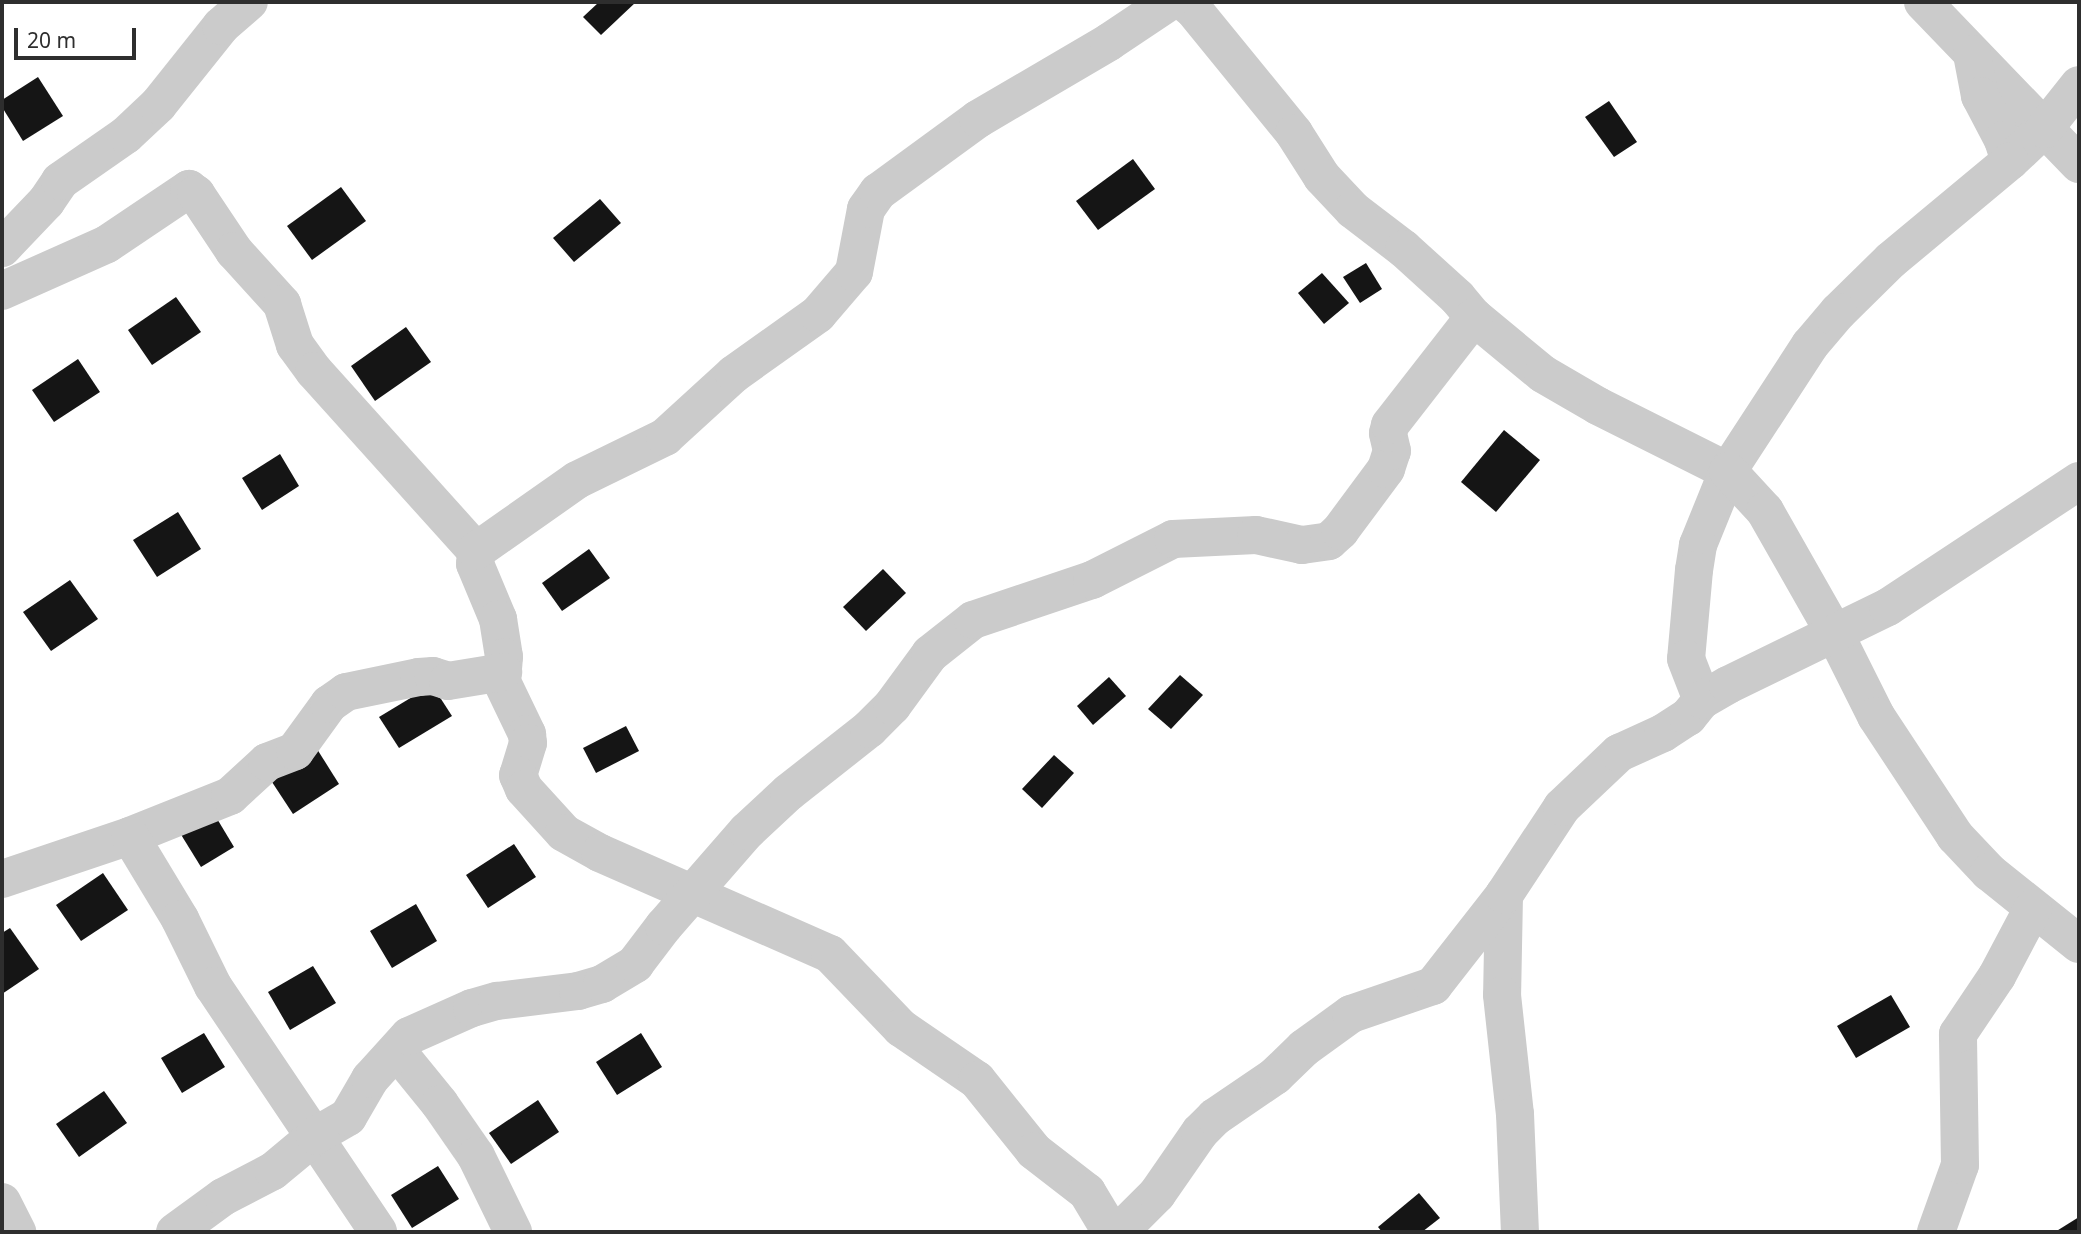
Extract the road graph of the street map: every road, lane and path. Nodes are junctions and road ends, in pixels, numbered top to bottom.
1 (249, 2) edge
2 (1923, 2) edge
3 (1188, 4) edge
4 (1971, 52) junction
5 (2079, 85) edge
6 (2044, 129) junction
7 (2010, 161) junction
8 (2079, 164) edge
9 (2, 248) edge
10 (2, 291) edge
11 (1474, 317) junction
12 (1728, 471) junction
13 (2079, 481) edge
14 (476, 551) junction
15 (1835, 634) junction
16 (503, 672) junction
17 (1702, 700) junction
18 (130, 836) junction
19 (2, 879) edge
20 (694, 894) junction
21 (1504, 895) junction
22 (2033, 908) junction
23 (2079, 944) edge
24 (397, 1051) junction
25 (315, 1136) junction
26 (2, 1202) edge
27 (17, 1232) edge
28 (175, 1232) edge
29 (378, 1232) edge
30 (513, 1232) edge
31 (1111, 1232) edge
32 (1119, 1232) edge
33 (1520, 1232) edge
34 (1936, 1232) edge

1 - 9 street
2 - 4 street
3 - 11 street
3 - 14 street
4 - 6 street
4 - 7 street
5 - 6 street
6 - 7 street
6 - 8 street
7 - 12 street
10 - 14 street
11 - 12 street
11 - 20 street
12 - 15 street
12 - 17 street
13 - 15 street
14 - 16 street
15 - 17 street
15 - 22 street
16 - 18 street
16 - 20 street
17 - 21 street
18 - 19 street
18 - 25 street
20 - 24 street
20 - 31 street
21 - 32 street
21 - 33 street
22 - 23 street
22 - 34 street
24 - 25 street
24 - 30 street
25 - 28 street
25 - 29 street
26 - 27 street

